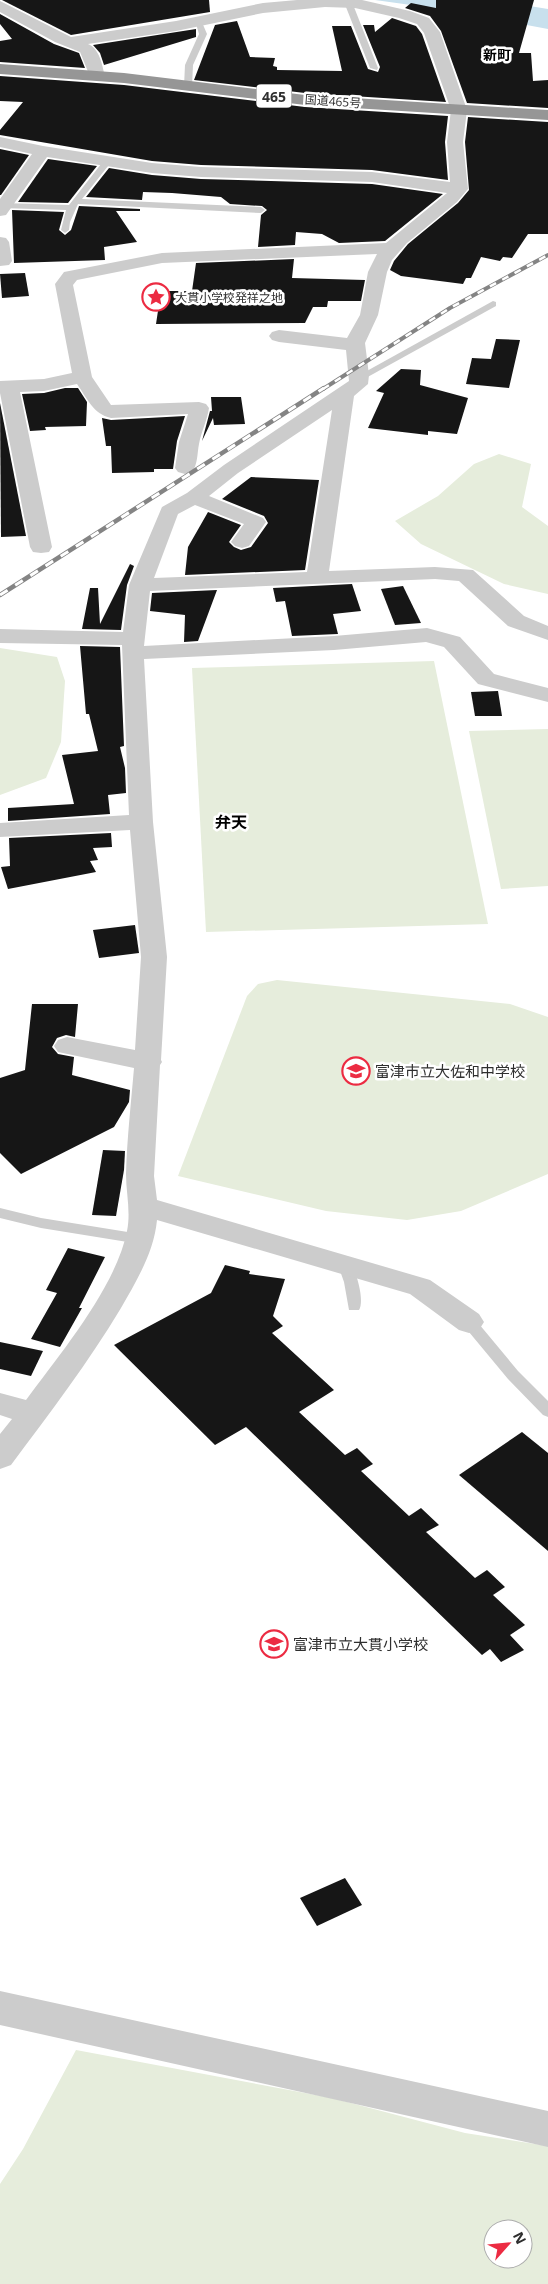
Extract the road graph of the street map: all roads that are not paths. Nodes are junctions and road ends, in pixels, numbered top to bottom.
1 (353, 2) edge
2 (0, 6) edge
3 (198, 22) junction
4 (70, 42) junction
5 (374, 68) dead end
6 (0, 69) edge
7 (97, 76) junction
8 (188, 86) junction
9 (459, 110) junction
10 (548, 116) edge
11 (0, 142) edge
12 (43, 152) junction
13 (108, 161) junction
14 (459, 188) junction
15 (75, 204) junction
16 (2, 208) edge
17 (261, 210) dead end
18 (65, 230) dead end
19 (0, 242) edge
20 (392, 248) junction
21 (3, 261) dead end
22 (493, 304) dead end
23 (279, 336) dead end
24 (355, 345) junction
25 (82, 377) junction
26 (360, 377) junction
27 (5, 387) edge
28 (344, 394) junction
29 (185, 468) dead end
30 (194, 497) junction
31 (242, 542) dead end
32 (41, 547) dead end
33 (317, 578) junction
34 (140, 585) junction
35 (547, 634) edge
36 (0, 636) edge
37 (132, 646) junction
38 (548, 695) edge
39 (141, 822) junction
40 (0, 830) edge
41 (67, 1046) dead end
42 (149, 1062) junction
43 (144, 1206) junction
44 (0, 1213) edge
45 (140, 1239) junction
46 (345, 1265) junction
47 (354, 1306) dead end
48 (469, 1322) joint
49 (0, 1404) edge
50 (548, 1411) edge
51 (32, 1413) junction
52 (0, 1457) edge
53 (0, 2008) edge
54 (548, 2128) edge

1 - 3 street
1 - 5 lane
1 - 9 street
2 - 4 street
3 - 4 street
3 - 8 lane
4 - 7 street
6 - 7 highway, 国道465号 / 465
7 - 8 highway, 国道465号 / 465
8 - 9 highway, 国道465号 / 465
9 - 10 highway, 国道465号 / 465
9 - 14 street
11 - 12 street
12 - 13 street
12 - 16 street
13 - 14 street
13 - 15 lane
14 - 20 street
15 - 16 lane
15 - 17 lane
15 - 18 lane
19 - 21 street
20 - 24 street
20 - 25 street
22 - 26 lane
23 - 24 street
24 - 26 street
25 - 27 street
25 - 29 street
26 - 28 street
27 - 32 street
28 - 30 street
28 - 33 street
30 - 31 street
30 - 34 street
33 - 34 street
33 - 35 street
34 - 37 street
36 - 37 street
37 - 38 street
37 - 39 street
39 - 40 street
39 - 42 street
41 - 42 street
42 - 43 street
43 - 45 street
43 - 46 street
44 - 45 lane
45 - 51 street
46 - 47 lane
46 - 48 street
48 - 50 lane
49 - 51 street
51 - 52 street
53 - 54 street

